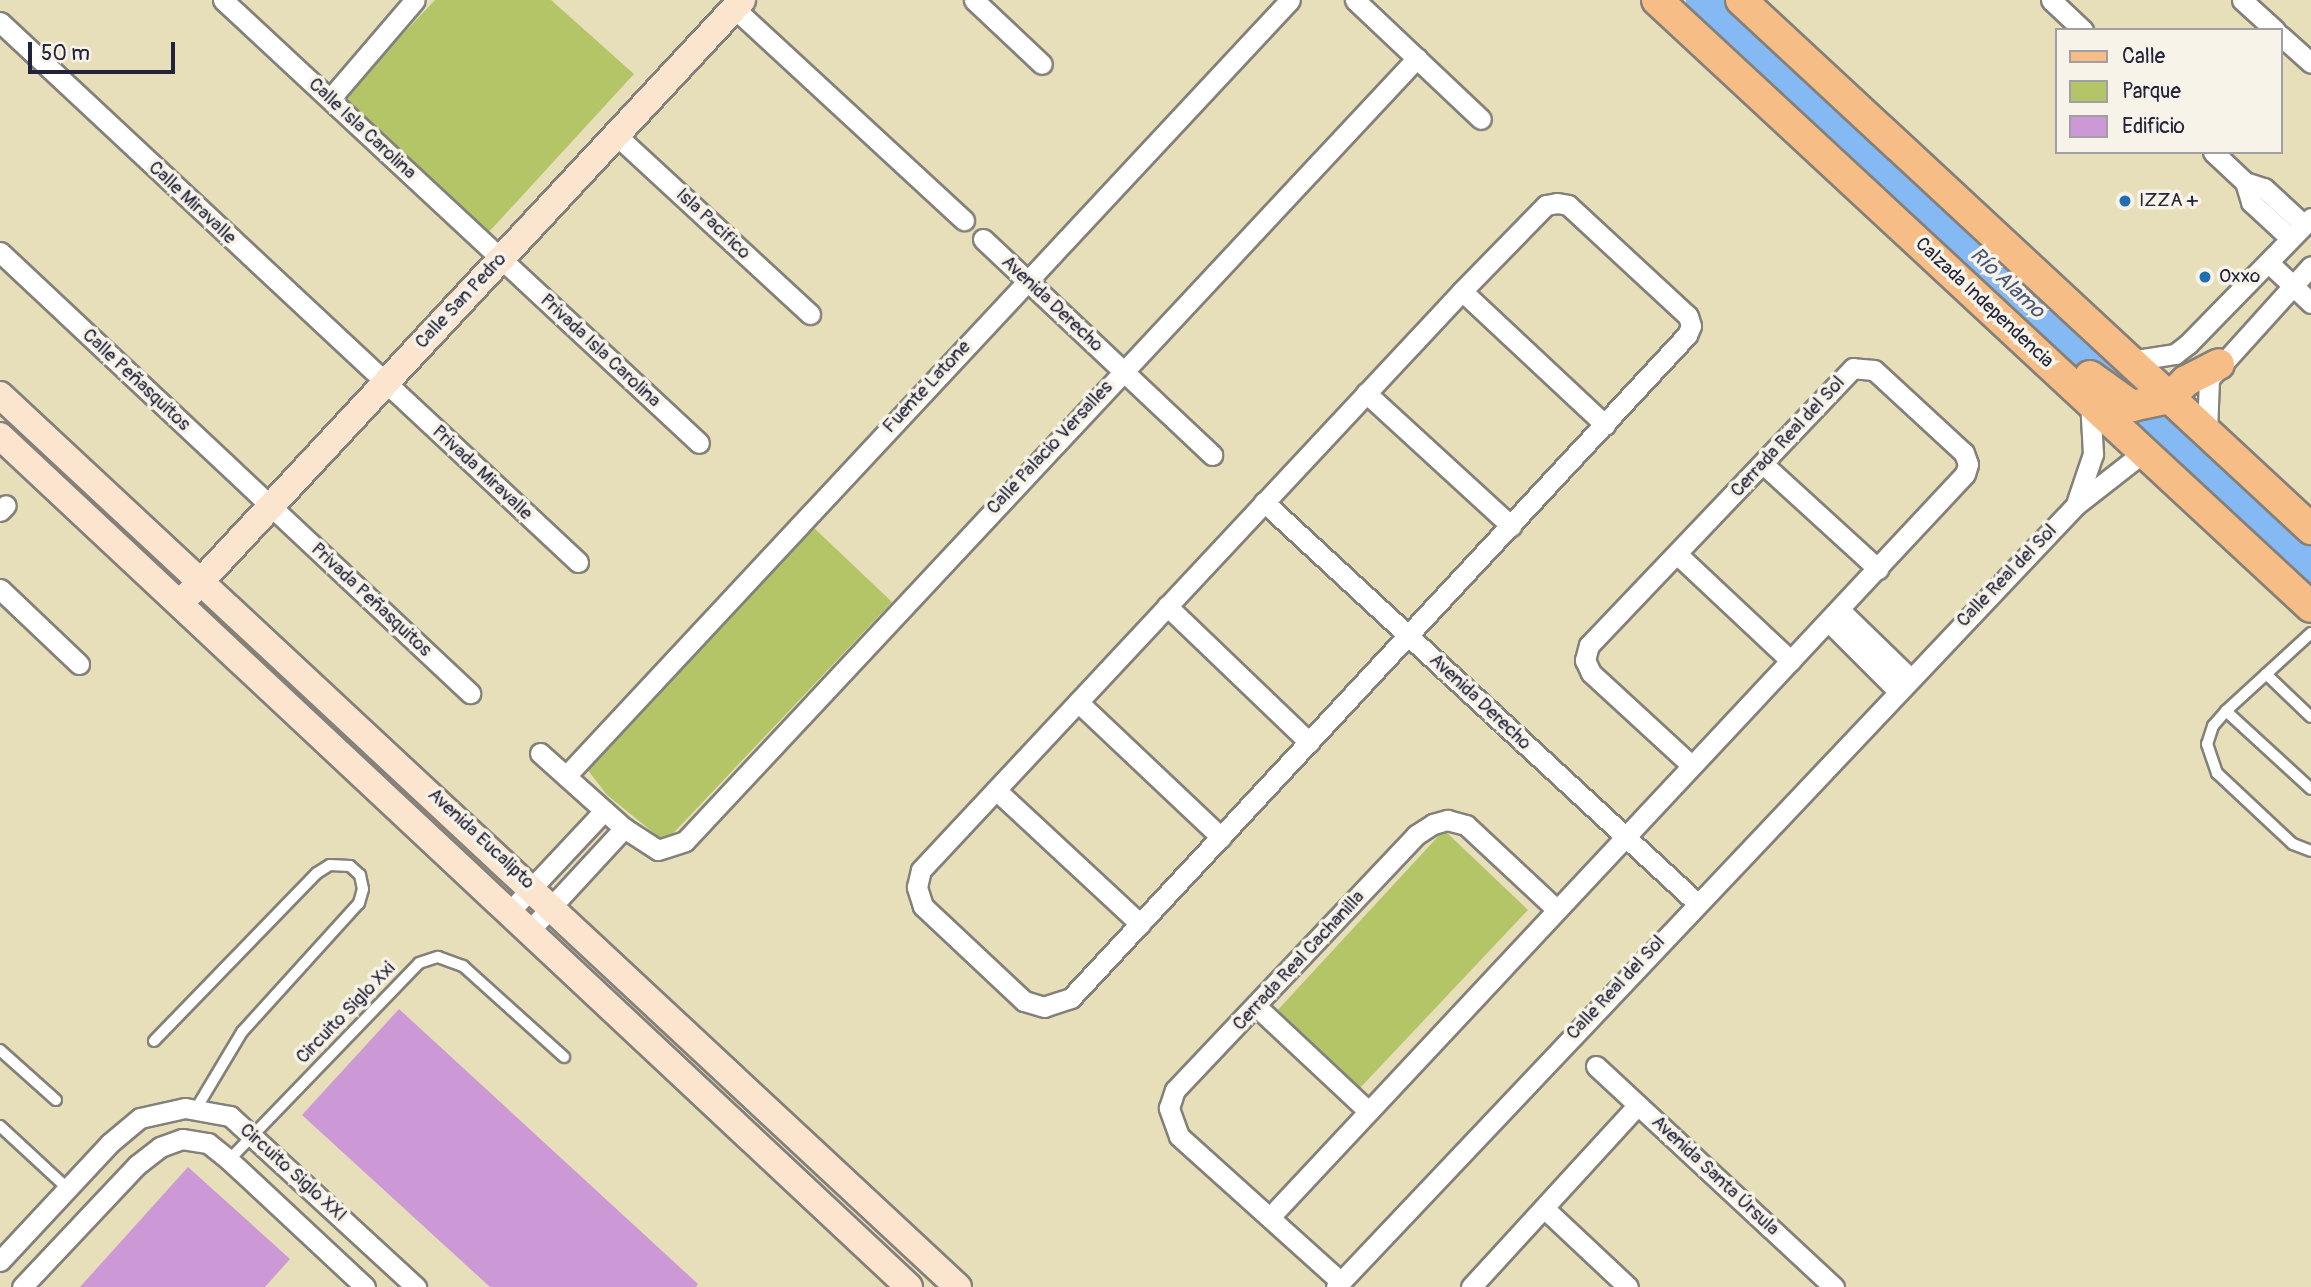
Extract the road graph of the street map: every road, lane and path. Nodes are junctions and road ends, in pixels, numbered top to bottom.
1 (223, 0) edge
2 (415, 0) edge
3 (974, 0) edge
4 (1290, 0) edge
5 (1355, 0) edge
6 (1657, 0) edge
7 (1719, 0) edge
8 (1741, 0) edge
9 (2051, 0) edge
10 (2242, 0) edge
11 (738, 4) edge
12 (0, 22) edge
13 (2081, 28) edge
14 (2273, 28) edge
15 (2283, 38) edge
16 (1417, 58) junction
17 (2311, 63) edge
18 (1042, 64) dead end
19 (1819, 72) junction
20 (330, 99) junction
21 (1482, 118) dead end
22 (616, 135) junction
23 (2215, 154) edge
24 (964, 220) dead end
25 (2302, 227) edge
26 (983, 239) dead end
27 (1923, 246) junction
28 (0, 252) edge
29 (500, 258) junction
30 (2269, 263) junction
31 (2311, 266) edge
32 (1027, 280) junction
33 (2292, 286) junction
34 (1462, 291) junction
35 (2311, 303) edge
36 (810, 314) dead end
37 (2130, 361) junction
38 (2219, 364) junction
39 (1122, 370) junction
40 (385, 384) junction
41 (1366, 393) junction
42 (0, 394) edge
43 (2169, 398) junction
44 (2090, 400) junction
45 (1605, 425) junction
46 (2207, 433) junction
47 (0, 436) edge
48 (699, 443) dead end
49 (2145, 451) junction
50 (1212, 455) dead end
51 (1762, 464) junction
52 (1264, 502) junction
53 (2076, 505) junction
54 (272, 507) junction
55 (1511, 526) junction
56 (2311, 529) edge
57 (1677, 554) junction
58 (578, 562) dead end
59 (1878, 569) junction
60 (201, 582) junction
61 (0, 589) edge
62 (182, 602) junction
63 (1167, 606) junction
64 (2311, 607) edge
65 (1834, 616) junction
66 (2311, 633) edge
67 (1408, 636) junction
68 (1791, 661) junction
69 (79, 664) dead end
70 (2266, 674) junction
71 (1904, 685) junction
72 (470, 693) dead end
73 (1078, 702) junction
74 (2226, 710) junction
75 (2311, 716) edge
76 (1310, 742) junction
77 (540, 753) dead end
78 (1689, 764) junction
79 (566, 776) junction
80 (2311, 789) edge
81 (996, 790) junction
82 (604, 811) junction
83 (624, 828) junction
84 (1623, 835) junction
85 (1221, 837) junction
86 (2311, 851) edge
87 (533, 887) junction
88 (1696, 902) junction
89 (552, 906) junction
90 (1556, 909) junction
91 (511, 910) junction
92 (1140, 924) junction
93 (530, 930) junction
94 (1257, 1007) junction
95 (154, 1041) dead end
96 (0, 1050) edge
97 (564, 1058) dead end
98 (1596, 1066) dead end
99 (56, 1100) dead end
100 (1638, 1105) junction
101 (196, 1109) junction
102 (1368, 1111) junction
103 (0, 1126) edge
104 (253, 1135) junction
105 (229, 1160) junction
106 (68, 1189) junction
107 (1544, 1208) junction
108 (1270, 1217) junction
109 (0, 1261) edge
110 (1339, 1284) edge
111 (22, 1287) edge
112 (365, 1287) edge
113 (416, 1287) edge
114 (909, 1287) edge
115 (958, 1287) edge
116 (1471, 1287) edge
117 (1628, 1287) edge
118 (1834, 1287) edge

1 - 20 street, Calle Isla Carolina
2 - 20 street
3 - 18 street
4 - 32 street, Fuente Latone
5 - 16 street
6 - 27 main road, Calzada Independencia
7 - 19 main road
8 - 19 main road
9 - 13 street
10 - 14 street
11 - 22 street, Calle San Pedro
11 - 24 street
12 - 40 street, Calle Miravalle
15 - 17 street
16 - 21 street
16 - 39 street, Calle Palacio Versalles
19 - 37 main road
20 - 29 street, Calle Isla Carolina
22 - 29 street, Calle San Pedro
22 - 36 street, Isla Pacifico
23 - 25 street
25 - 30 street
26 - 32 street, Avenida Derecho
27 - 43 main road
27 - 44 main road, Calzada Independencia
28 - 54 street, Calle Peñasquitos
29 - 40 street, Calle San Pedro
29 - 48 street, Privada Isla Carolina
30 - 33 street
30 - 37 street
31 - 33 street
32 - 39 street, Avenida Derecho
32 - 79 street, Fuente Latone
33 - 35 street
33 - 38 street
34 - 41 street
34 - 45 street
34 - 45 street
37 - 43 main road
38 - 43 main road
38 - 46 street
39 - 50 street, Avenida Derecho
39 - 83 street, Calle Palacio Versalles
40 - 54 street, Calle San Pedro
40 - 58 street, Privada Miravalle
41 - 52 street
41 - 55 street
42 - 60 street, Avenida Eucalipto
43 - 46 main road
44 - 49 main road, Calzada Independencia
44 - 53 street, Calle Real del Sol
45 - 55 street
46 - 56 main road
47 - 62 street, Avenida Eucalipto
49 - 53 street, Calle Real del Sol
49 - 64 main road, Calzada Independencia
51 - 57 street, Cerrada Real del Sol
51 - 59 street
51 - 59 street, Cerrada Real del Sol
52 - 63 street
52 - 67 street, Avenida Derecho
53 - 71 street, Calle Real del Sol
54 - 60 street, Calle San Pedro
54 - 72 street, Privada Peñasquitos
55 - 67 street
57 - 68 street
57 - 78 street, Cerrada Real del Sol
59 - 65 street, Cerrada Real del Sol
60 - 62 street, Calle San Pedro
60 - 87 street, Avenida Eucalipto
61 - 69 street
62 - 91 street, Avenida Eucalipto
63 - 73 street
63 - 76 street
65 - 68 street, Cerrada Real del Sol
65 - 71 street
66 - 70 lane
67 - 76 street
67 - 84 street, Avenida Derecho
68 - 78 street, Cerrada Real del Sol
70 - 74 lane
70 - 75 lane
71 - 88 street, Calle Real del Sol
73 - 81 street
73 - 85 street
74 - 80 lane
74 - 86 lane
76 - 85 street
77 - 79 street
78 - 84 street, Cerrada Real del Sol
79 - 82 street
81 - 92 street
81 - 92 street
82 - 83 street
82 - 87 street
83 - 89 street
84 - 88 street, Avenida Derecho
84 - 90 street
85 - 92 street
87 - 89 street, Avenida Eucalipto
87 - 91 street
88 - 110 street, Calle Real del Sol
89 - 93 street
89 - 115 street, Avenida Eucalipto
90 - 94 street, Cerrada Real Cachanilla
90 - 102 street
91 - 93 street, Avenida Eucalipto
93 - 114 street, Avenida Eucalipto
94 - 102 street
94 - 108 street, Cerrada Real Cachanilla
95 - 101 lane
96 - 99 lane
97 - 104 lane, Circuito Siglo Xxi
98 - 100 street, Avenida Santa Úrsula
100 - 107 street
100 - 118 street, Avenida Santa Úrsula
101 - 104 street, Circuito Siglo XXI
101 - 106 street, Circuito Siglo XXI
102 - 108 street
103 - 106 lane
104 - 105 lane, Circuito Siglo Xxi
104 - 113 street, Circuito Siglo XXI
105 - 111 street, Circuito Siglo XXI
105 - 112 street, Circuito Siglo XXI
106 - 109 street, Circuito Siglo XXI
107 - 116 street
107 - 117 street
108 - 110 street, Cerrada Real Cachanilla

